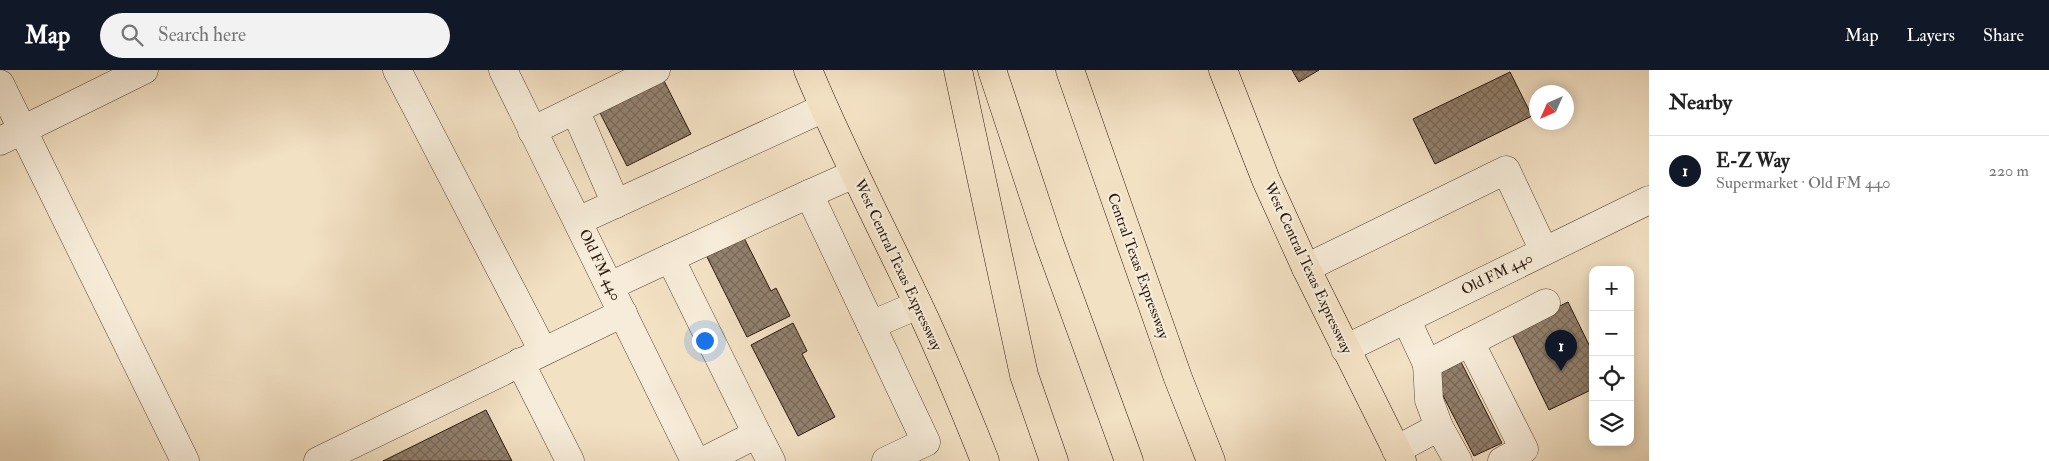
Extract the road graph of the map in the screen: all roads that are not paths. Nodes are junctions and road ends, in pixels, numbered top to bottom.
1 (144, 70) edge
2 (397, 70) edge
3 (503, 70) edge
4 (656, 70) edge
5 (808, 70) edge
6 (958, 70) edge
7 (992, 70) edge
8 (1070, 70) edge
9 (1224, 70) edge
10 (0, 84) edge
11 (824, 108) junction
12 (575, 110) junction
13 (532, 132) junction
14 (11, 135) edge
15 (854, 174) junction
16 (809, 194) junction
17 (1649, 200) edge
18 (616, 204) junction
19 (578, 221) junction
20 (1544, 252) junction
21 (670, 258) junction
22 (1306, 268) junction
23 (610, 286) junction
24 (1546, 304) dead end
25 (918, 305) junction
26 (623, 312) junction
27 (1406, 319) junction
28 (871, 325) junction
29 (1470, 342) junction
30 (1345, 349) junction
31 (532, 357) junction
32 (1427, 364) junction
33 (1439, 427) junction
34 (757, 434) junction
35 (1399, 455) edge
36 (185, 461) edge
37 (318, 461) edge
38 (570, 461) edge
39 (696, 461) edge
40 (704, 461) edge
41 (771, 461) edge
42 (886, 461) edge
43 (985, 461) edge
44 (1054, 461) edge
45 (1129, 461) edge
46 (1211, 461) edge
47 (1458, 461) edge
48 (1502, 461) edge

1 - 14 street
2 - 31 street
3 - 13 street, Old FM 440
4 - 12 street
5 - 11 main road, West Central Texas Expressway
6 - 44 main road
7 - 45 main road
8 - 46 main road, Central Texas Expressway
9 - 22 main road, West Central Texas Expressway
10 - 14 street
11 - 15 main road, West Central Texas Expressway
11 - 18 street
12 - 13 street
12 - 18 street
13 - 19 street, Old FM 440
14 - 36 street
15 - 16 street
15 - 25 main road, West Central Texas Expressway
16 - 21 street
16 - 28 street
17 - 20 street, Old FM 440
18 - 19 street
19 - 23 street, Old FM 440
20 - 22 street
20 - 27 street, Old FM 440
21 - 23 street
21 - 34 street
22 - 30 main road, West Central Texas Expressway
23 - 26 street, Old FM 440
24 - 29 street
25 - 28 street
25 - 43 main road, West Central Texas Expressway
26 - 31 street
26 - 39 street, Old FM 440
27 - 30 street, Old FM 440
27 - 32 street
28 - 42 street
29 - 32 street
29 - 48 street
30 - 35 main road, West Central Texas Expressway
31 - 37 street
31 - 38 street
32 - 33 street
33 - 35 street
33 - 47 street
34 - 40 street
34 - 41 street

